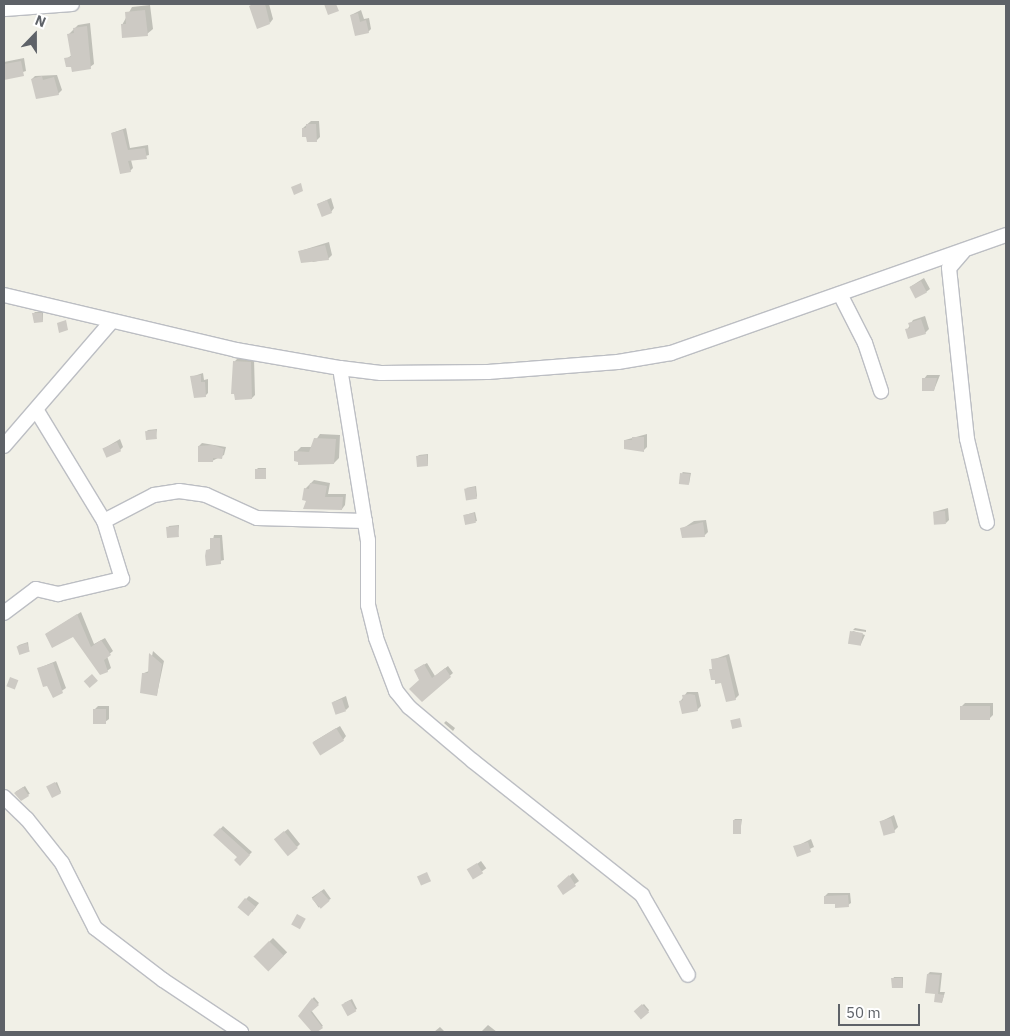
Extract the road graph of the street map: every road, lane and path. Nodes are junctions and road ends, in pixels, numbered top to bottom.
1 (72, 4) edge
2 (4, 9) edge
3 (1006, 236) edge
4 (964, 252) junction
5 (840, 294) junction
6 (4, 295) edge
7 (112, 321) junction
8 (340, 368) junction
9 (881, 392) dead end
10 (37, 411) junction
11 (4, 446) edge
12 (104, 521) junction
13 (365, 521) junction
14 (987, 523) dead end
15 (4, 613) edge
16 (4, 797) edge
17 (688, 975) dead end
18 (241, 1032) edge

1 - 2 street
3 - 4 street
4 - 5 street
4 - 14 street
5 - 8 street
5 - 9 street
6 - 7 street
7 - 8 street
7 - 10 street
8 - 13 street
10 - 11 street
10 - 12 street
12 - 13 street
12 - 15 street
13 - 17 street
16 - 18 street

